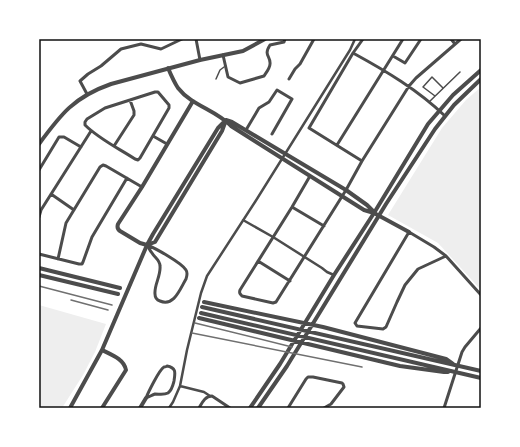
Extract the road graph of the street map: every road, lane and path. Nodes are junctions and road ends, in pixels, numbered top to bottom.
1 (182, 39) edge
2 (196, 39) edge
3 (265, 39) edge
4 (285, 39) edge
5 (314, 39) edge
6 (355, 39) edge
7 (363, 39) edge
8 (403, 39) edge
9 (421, 39) edge
10 (451, 39) edge
11 (461, 39) edge
12 (455, 44) junction
13 (353, 53) junction
14 (223, 56) junction
15 (393, 56) junction
16 (200, 60) junction
17 (226, 66) junction
18 (168, 68) junction
19 (384, 70) junction
20 (481, 70) edge
21 (460, 72) dead end
22 (216, 79) dead end
23 (289, 79) dead end
24 (481, 79) edge
25 (409, 86) junction
26 (443, 88) junction
27 (88, 94) junction
28 (435, 96) junction
29 (130, 100) junction
30 (193, 101) junction
31 (429, 102) junction
32 (440, 111) junction
33 (445, 116) junction
34 (226, 120) junction
35 (246, 130) junction
36 (91, 131) junction
37 (272, 134) dead end
38 (153, 136) junction
39 (39, 144) edge
40 (167, 144) junction
41 (337, 145) junction
42 (114, 146) junction
43 (81, 147) junction
44 (362, 161) junction
45 (39, 170) edge
46 (310, 176) junction
47 (127, 178) junction
48 (142, 187) junction
49 (346, 190) junction
50 (51, 194) junction
51 (343, 196) junction
52 (292, 207) junction
53 (74, 210) junction
54 (374, 213) junction
55 (379, 216) junction
56 (39, 217) edge
57 (243, 220) junction
58 (324, 226) junction
59 (409, 232) junction
60 (273, 237) junction
61 (147, 245) junction
62 (39, 254) edge
63 (446, 256) junction
64 (305, 257) junction
65 (58, 259) junction
66 (258, 261) junction
67 (39, 268) edge
68 (39, 275) edge
69 (334, 275) junction
70 (290, 281) junction
71 (120, 288) dead end
72 (118, 294) dead end
73 (481, 295) edge
74 (204, 302) dead end
75 (202, 307) dead end
76 (201, 313) dead end
77 (199, 318) dead end
78 (304, 323) junction
79 (312, 325) junction
80 (481, 328) edge
81 (294, 341) junction
82 (301, 342) junction
83 (102, 350) junction
84 (455, 365) junction
85 (481, 371) edge
86 (452, 372) junction
87 (481, 378) edge
88 (180, 386) junction
89 (210, 396) junction
90 (146, 398) junction
91 (71, 408) edge
92 (102, 408) edge
93 (140, 408) edge
94 (170, 408) edge
95 (199, 408) edge
96 (230, 408) edge
97 (250, 408) edge
98 (258, 408) edge
99 (288, 408) edge
100 (324, 408) edge
101 (444, 408) edge

1 - 27 street
2 - 16 street
3 - 14 street
4 - 17 street
5 - 23 street
6 - 57 street
7 - 13 street
8 - 15 street
9 - 15 street
10 - 12 street
11 - 12 street
12 - 25 street
13 - 19 street
13 - 41 street
14 - 16 street
14 - 17 street
15 - 19 street
16 - 18 street
17 - 22 lane
18 - 27 street
18 - 30 street
19 - 25 street
19 - 41 street
20 - 32 street
21 - 26 lane
24 - 33 street
25 - 31 street
25 - 44 street
26 - 28 lane
26 - 28 lane
27 - 39 street
28 - 31 lane
29 - 36 street
29 - 38 street
29 - 42 street
30 - 34 street
30 - 40 street
31 - 32 street
32 - 33 street
32 - 54 street
33 - 55 street
34 - 35 street
34 - 46 street
34 - 61 street
35 - 37 street
35 - 49 street
36 - 42 street
36 - 43 street
38 - 40 street
38 - 42 street
40 - 48 street
41 - 44 street
43 - 45 street
43 - 50 street
44 - 49 street
46 - 51 street
46 - 52 street
47 - 48 street
47 - 53 street
47 - 65 street
48 - 61 street
49 - 51 street
49 - 54 street
50 - 53 street
50 - 56 street
51 - 54 street
51 - 58 street
52 - 58 street
52 - 60 street
53 - 65 street
54 - 55 street
54 - 69 street
55 - 59 street
55 - 79 street
57 - 60 street
57 - 88 street
58 - 64 street
59 - 63 street
59 - 63 street
60 - 64 street
60 - 66 street
61 - 61 street
61 - 83 street
62 - 65 street
63 - 73 street
64 - 69 street
64 - 70 street
66 - 70 street
66 - 70 street
67 - 71 street
68 - 72 street
69 - 78 street
74 - 78 street
75 - 84 street
76 - 86 street
77 - 81 street
78 - 79 street
78 - 81 street
79 - 82 street
79 - 84 street
80 - 101 street
81 - 82 street
81 - 97 street
82 - 86 street
82 - 98 street
83 - 91 street
83 - 92 street
84 - 85 street
86 - 87 street
88 - 89 street
88 - 94 street
89 - 95 street
89 - 96 street
90 - 90 street
90 - 93 street
99 - 100 street

